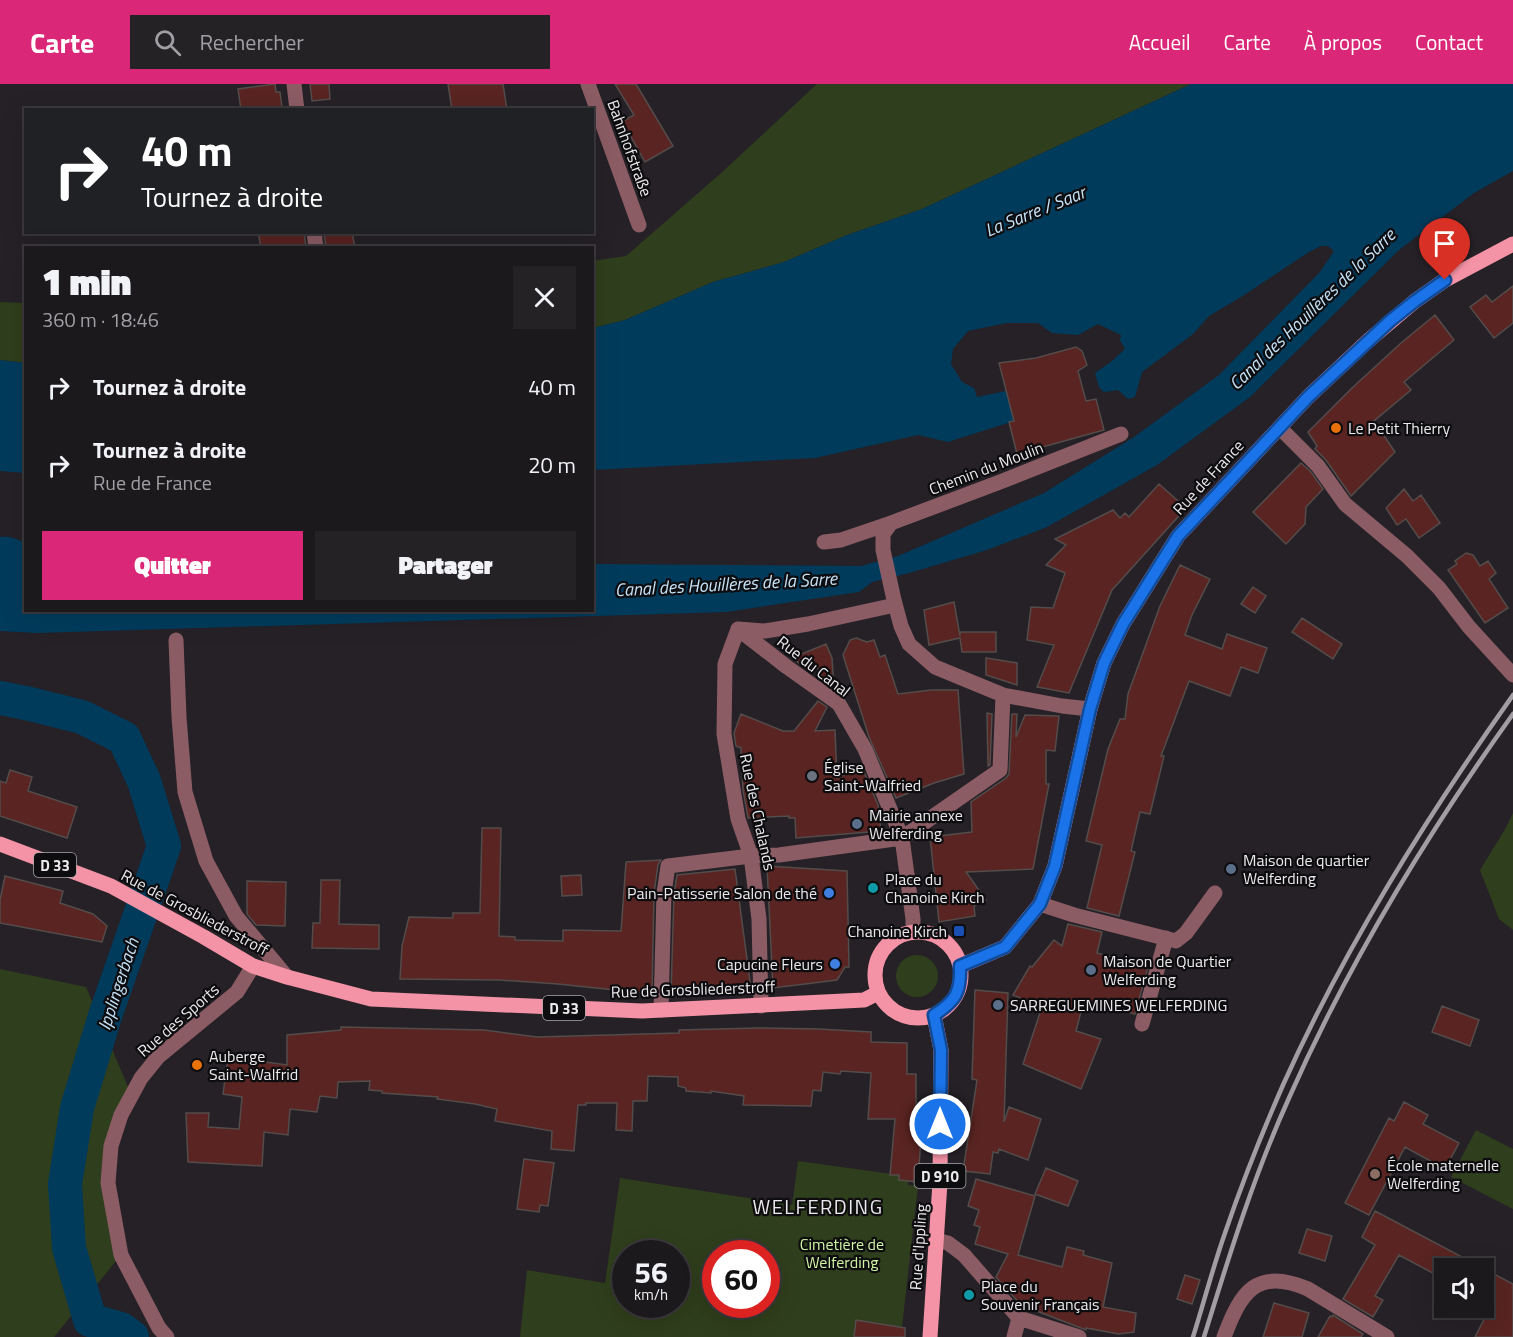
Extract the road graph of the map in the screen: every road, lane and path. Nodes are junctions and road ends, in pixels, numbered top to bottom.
1 (294, 84) edge
2 (588, 84) edge
3 (297, 108) edge
4 (639, 225) dead end
5 (1513, 244) edge
6 (1280, 428) junction
7 (1121, 434) dead end
8 (891, 523) junction
9 (824, 542) dead end
10 (894, 600) junction
11 (738, 629) junction
12 (176, 640) dead end
13 (1513, 675) edge
14 (1003, 695) junction
15 (1090, 709) junction
16 (902, 838) junction
17 (0, 844) edge
18 (751, 856) junction
19 (1215, 893) dead end
20 (1040, 904) junction
21 (914, 931) junction
22 (1166, 938) junction
23 (253, 966) junction
24 (960, 966) junction
25 (287, 977) junction
26 (878, 993) junction
27 (761, 1006) junction
28 (661, 1010) junction
29 (934, 1015) junction
30 (1142, 1024) dead end
31 (936, 1240) junction
32 (1019, 1318) junction
33 (163, 1333) edge
34 (930, 1337) edge
35 (1014, 1337) edge
36 (1079, 1337) edge
37 (1224, 1337) edge
38 (1387, 1337) edge

1 - 3 street
2 - 4 street, Bahnhofstraße
5 - 6 main road, Rue de France
6 - 13 street
6 - 15 main road, Rue de France
7 - 8 street, Chemin du Moulin
8 - 9 street, Chemin du Moulin
8 - 10 street
10 - 11 street
10 - 14 street
11 - 16 street, Rue du Canal
11 - 18 street, Rue des Chalands
12 - 25 street
14 - 15 street
14 - 16 street
15 - 20 main road, Rue de France
16 - 18 street
16 - 21 street
17 - 23 main road, Rue de Grosbliederstroff / D 33
18 - 27 street, Rue des Chalands
18 - 28 street
19 - 22 street
20 - 22 street
20 - 24 main road, Rue de France
21 - 24 main road
21 - 26 main road
22 - 30 street
23 - 25 main road, Rue de Grosbliederstroff / D 33
23 - 33 street, Rue des Sports
24 - 29 main road
25 - 28 main road, Rue de Grosbliederstroff / D 33
26 - 27 main road, Rue de Grosbliederstroff / D 33
26 - 29 main road
27 - 28 main road, Rue de Grosbliederstroff / D 33
29 - 31 main road, Rue d'Ippling / D 910
31 - 32 street
31 - 34 main road, Rue d'Ippling / D 910
32 - 35 street
32 - 36 street
37 - 38 street

